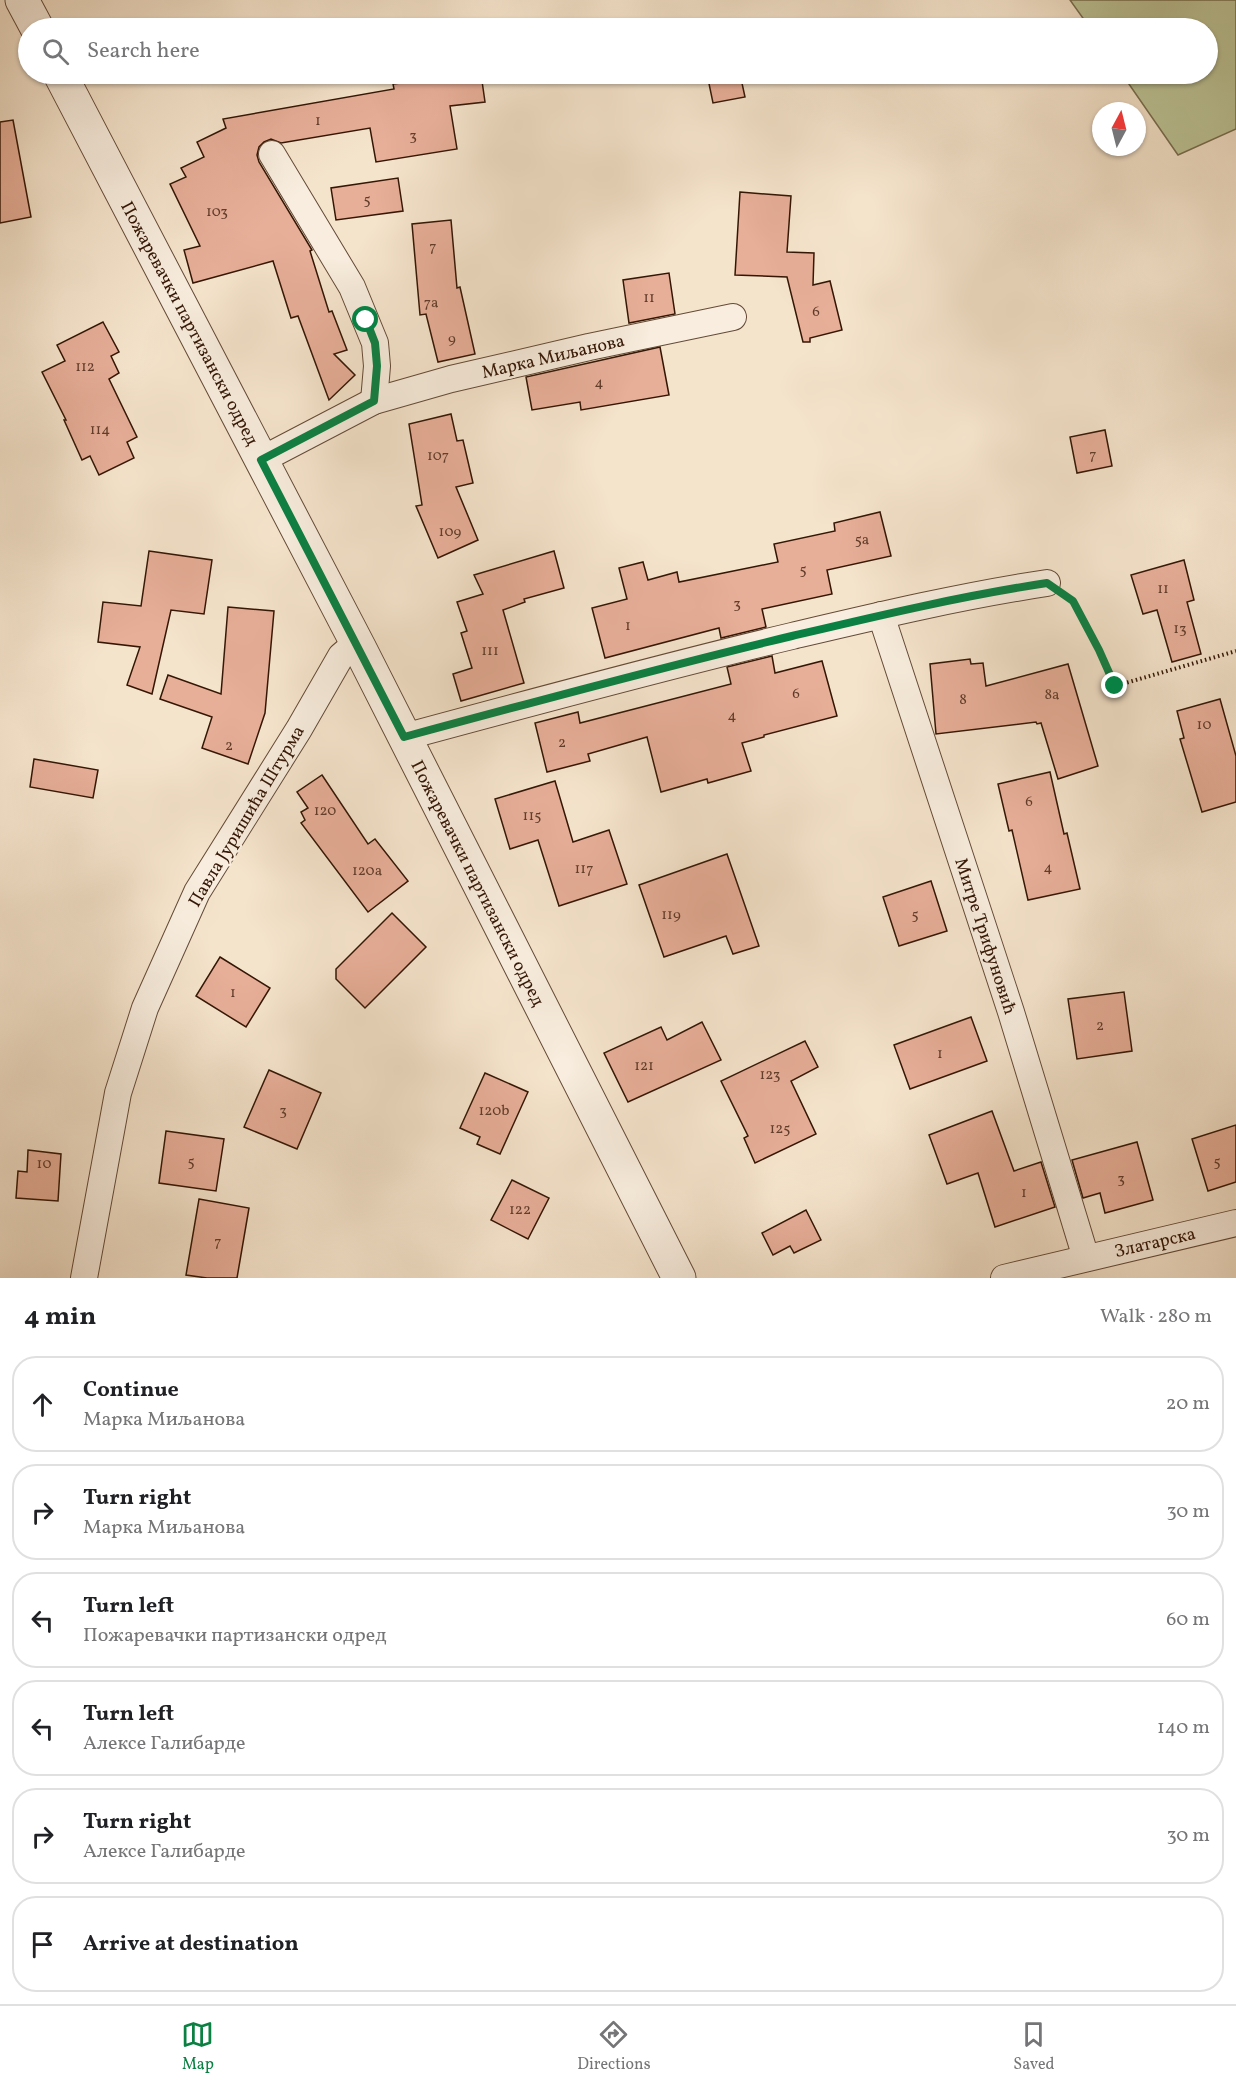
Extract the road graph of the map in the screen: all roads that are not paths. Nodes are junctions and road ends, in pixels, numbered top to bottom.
1 (22, 0) edge
2 (32, 18) edge
3 (65, 84) edge
4 (272, 154) dead end
5 (733, 317) dead end
6 (374, 401) junction
7 (261, 460) junction
8 (1047, 583) road end
9 (881, 615) junction
10 (359, 647) junction
11 (404, 737) junction
12 (1236, 1223) edge
13 (1086, 1258) junction
14 (84, 1278) edge
15 (679, 1278) edge
16 (1004, 1278) edge

1 - 2 street
3 - 7 street, Пожаревачки партизански одред
4 - 6 street
5 - 6 street, Марка Миљанова
6 - 7 street, Марка Миљанова
7 - 10 street, Пожаревачки партизански одред
8 - 9 street
9 - 11 street
9 - 13 street, Митре Трифуновић
10 - 11 street, Пожаревачки партизански одред
10 - 14 street, Павла Јуришића Штурма
11 - 15 street, Пожаревачки партизански одред
12 - 13 street, Златарска
13 - 16 street, Златарска

